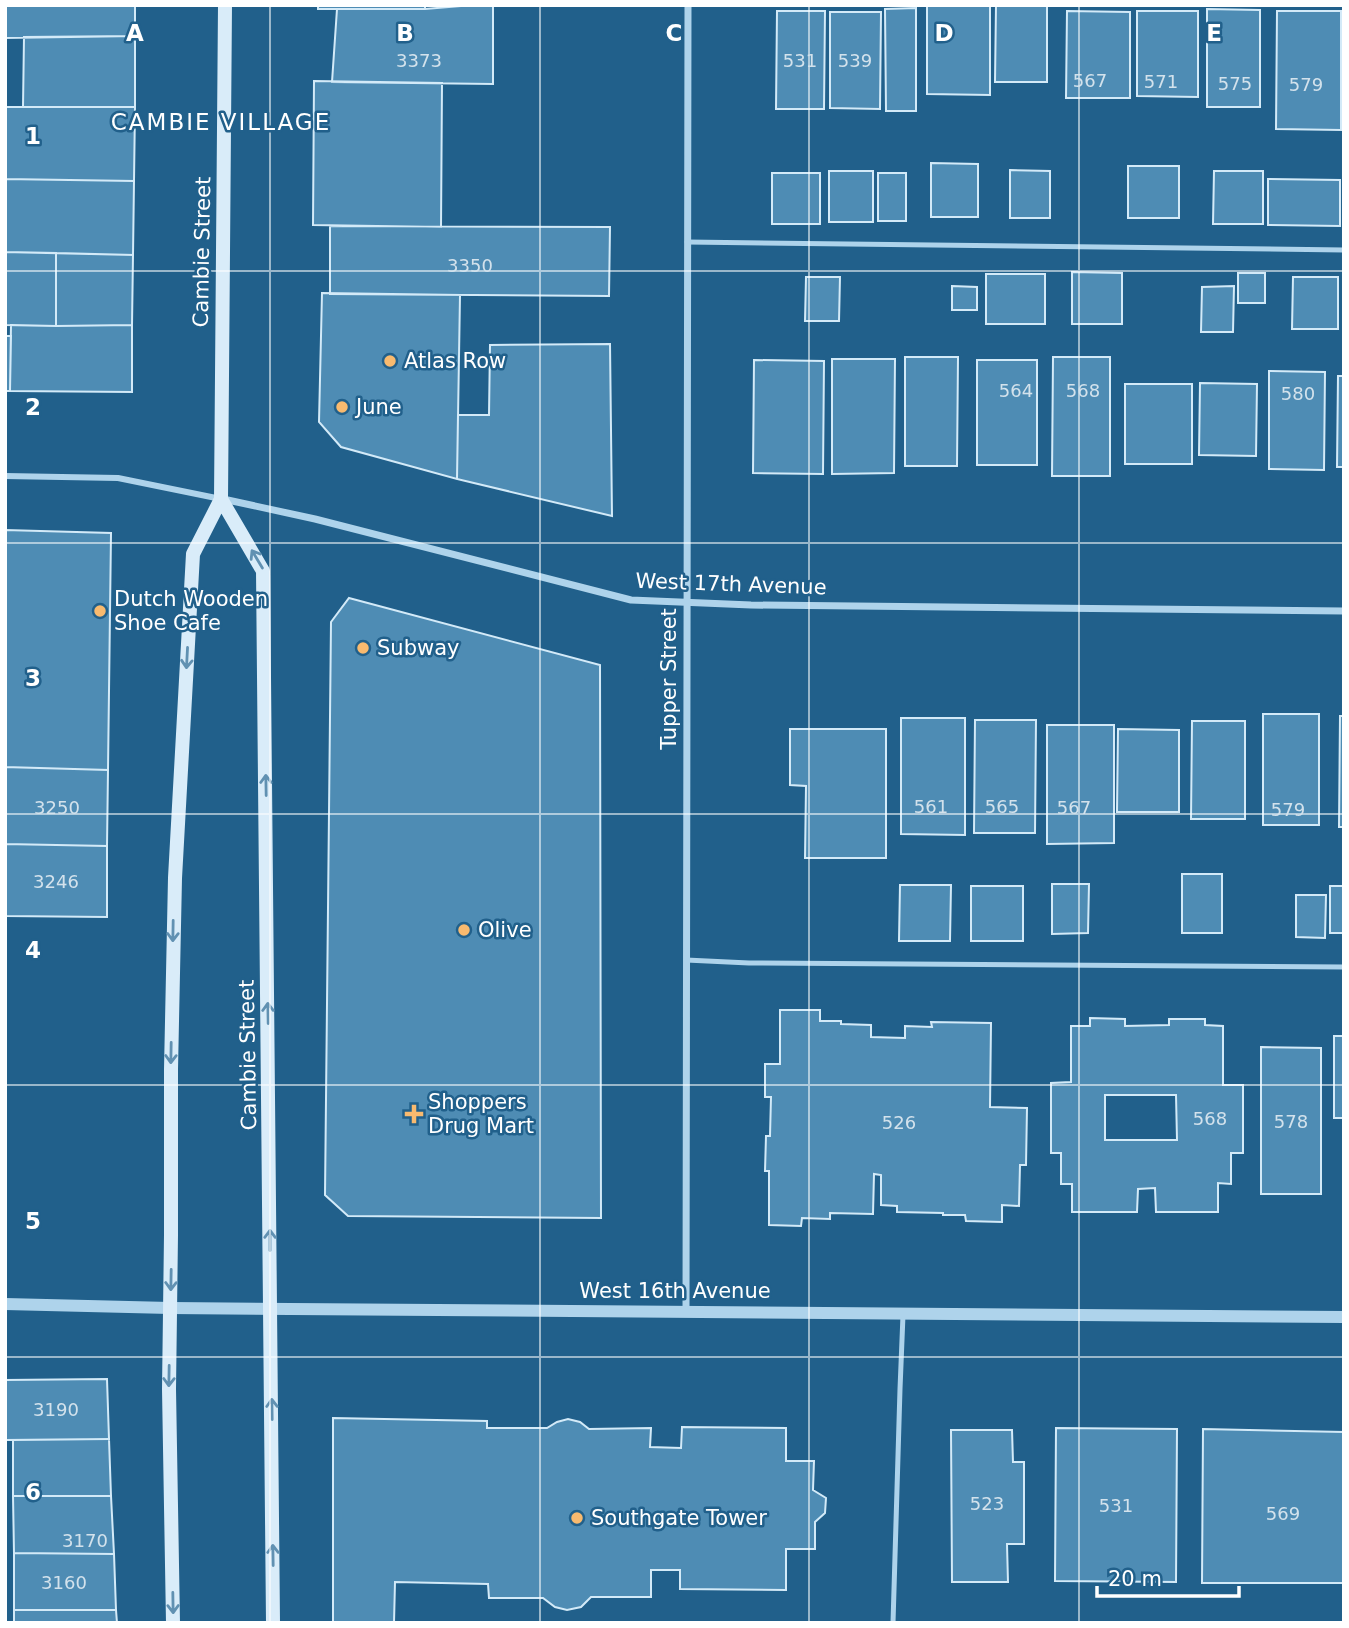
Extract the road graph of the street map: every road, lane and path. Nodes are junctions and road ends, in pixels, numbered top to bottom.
1 (225, 5) edge
2 (688, 5) edge
3 (687, 242) junction
4 (1344, 250) edge
5 (5, 476) edge
6 (221, 499) junction
7 (686, 602) junction
8 (1344, 611) edge
9 (686, 960) junction
10 (1344, 967) edge
11 (5, 1304) edge
12 (170, 1308) junction
13 (271, 1308) junction
14 (686, 1311) junction
15 (903, 1313) junction
16 (1344, 1317) edge
17 (173, 1623) edge
18 (273, 1623) edge
19 (893, 1623) edge

1 - 6 main road, Cambie Street
2 - 3 street, Tupper Street
3 - 4 lane
3 - 7 street, Tupper Street
5 - 6 street, West 17th Avenue
6 - 7 street, West 17th Avenue
6 -> 12 main road, Cambie Street
13 -> 6 main road, Cambie Street
7 - 8 street, West 17th Avenue
7 - 9 street, Tupper Street
9 - 10 lane
9 - 14 street, Tupper Street
11 - 12 street, West 16th Avenue
12 - 13 street, West 16th Avenue
12 -> 17 main road, Cambie Street
13 - 14 street, West 16th Avenue
18 -> 13 main road, Cambie Street
14 - 15 street, West 16th Avenue
15 - 16 street, West 16th Avenue
15 - 19 lane

